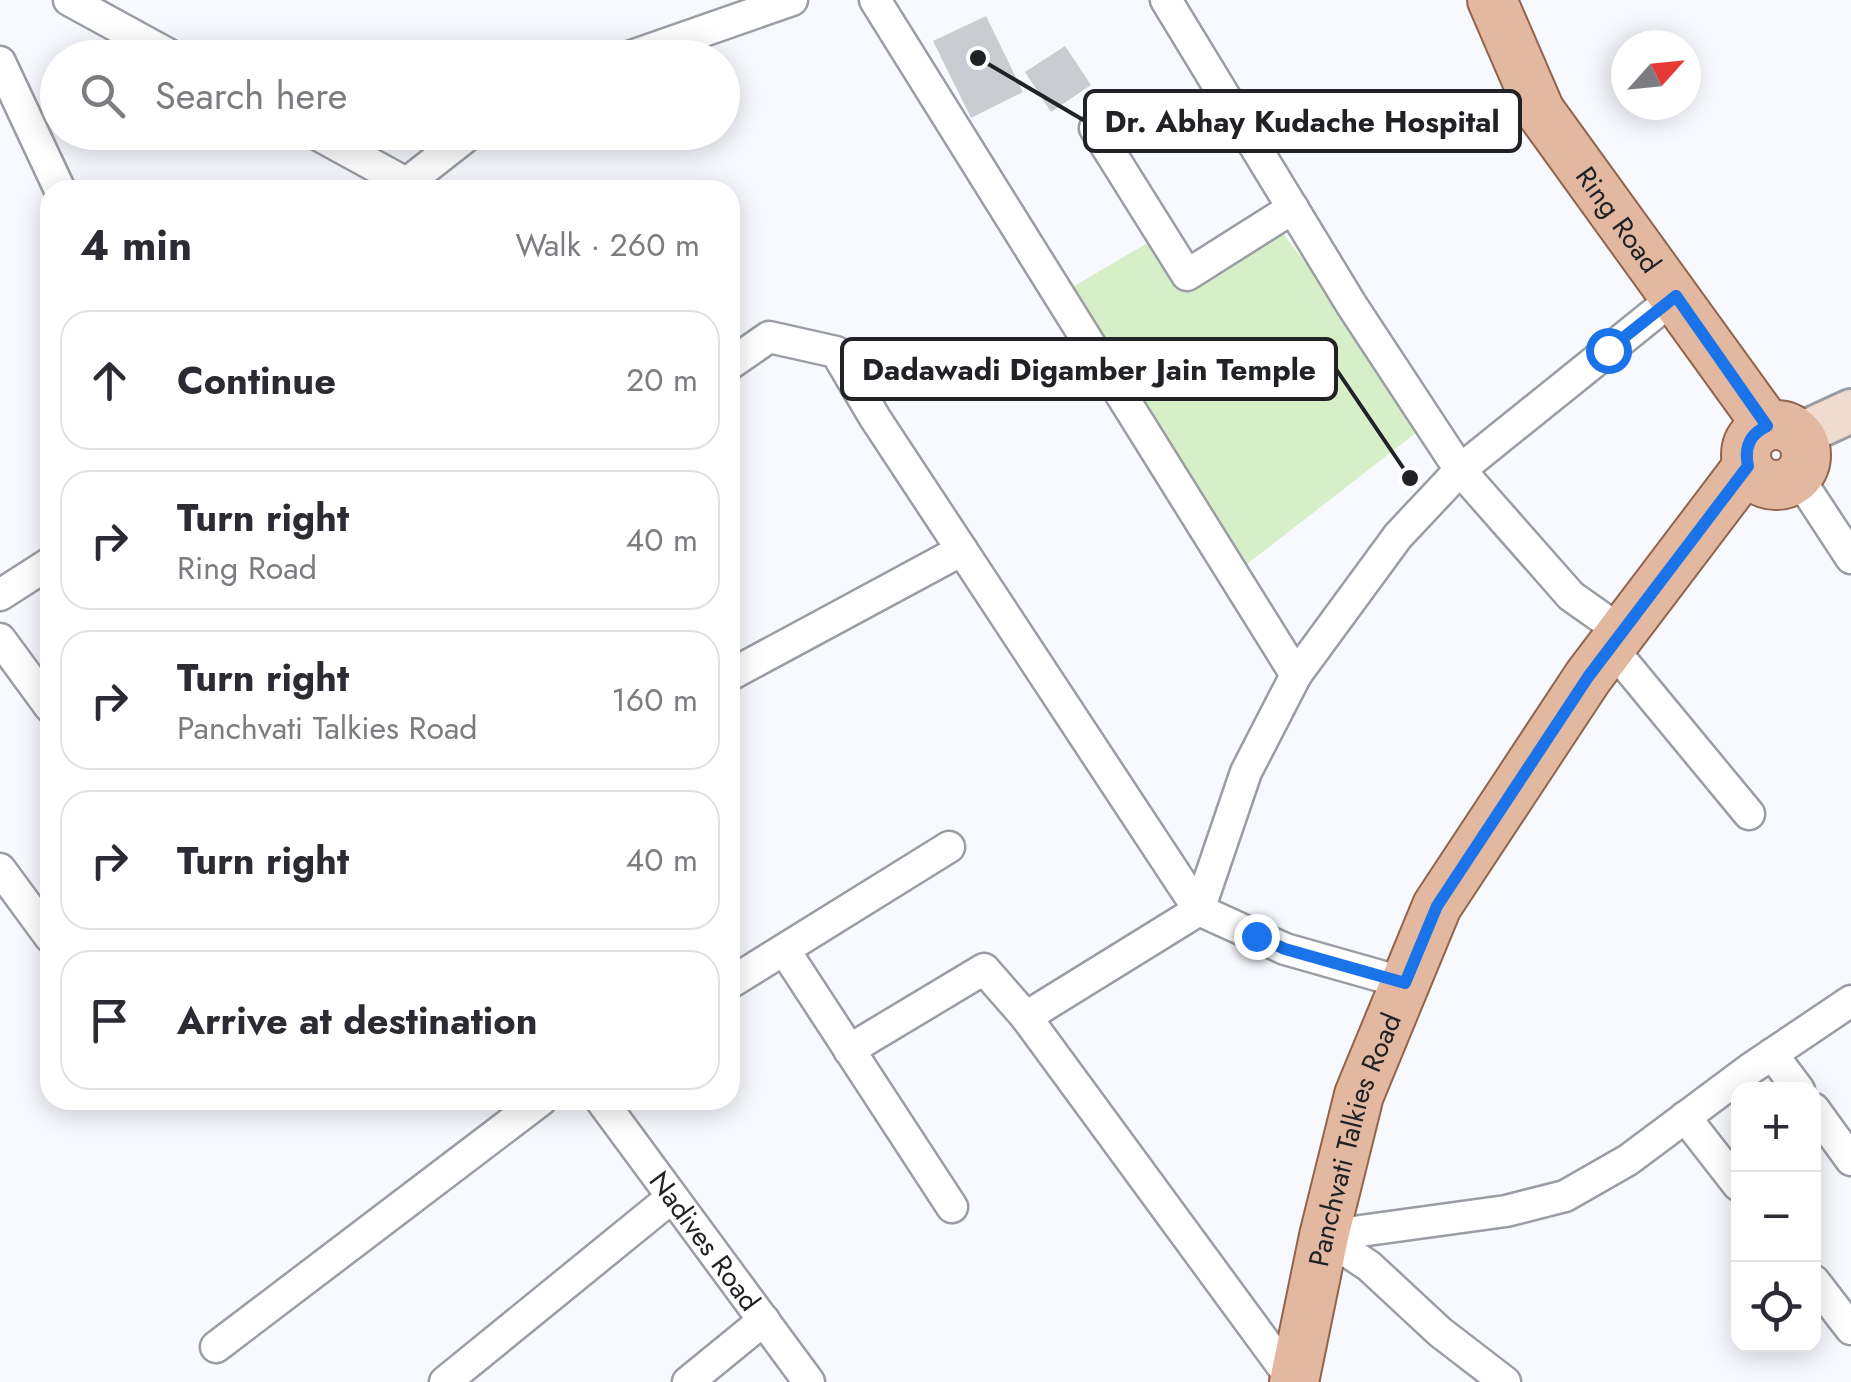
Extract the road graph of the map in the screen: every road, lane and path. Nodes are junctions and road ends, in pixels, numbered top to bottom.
1 (69, 0) edge
2 (792, 0) edge
3 (876, 0) edge
4 (1166, 0) edge
5 (1492, 0) edge
6 (752, 6) edge
7 (142, 40) edge
8 (670, 40) edge
9 (0, 62) edge
10 (1096, 128) dead end
11 (40, 147) edge
12 (41, 150) edge
13 (342, 150) edge
14 (448, 150) edge
15 (55, 180) edge
16 (391, 180) edge
17 (409, 180) edge
18 (1293, 208) junction
19 (1676, 296) junction
20 (740, 357) edge
21 (1851, 411) edge
22 (1778, 451) junction
23 (1460, 470) junction
24 (962, 550) junction
25 (1851, 558) edge
26 (40, 569) edge
27 (0, 595) edge
28 (0, 640) edge
29 (1617, 640) junction
30 (740, 670) edge
31 (1296, 675) junction
32 (40, 693) edge
33 (1749, 814) dead end
34 (949, 847) dead end
35 (0, 869) edge
36 (1198, 910) junction
37 (40, 923) edge
38 (785, 952) junction
39 (740, 977) edge
40 (1405, 983) junction
41 (1851, 1000) edge
42 (1026, 1017) junction
43 (849, 1050) junction
44 (1772, 1054) junction
45 (1793, 1082) edge
46 (528, 1110) edge
47 (607, 1110) edge
48 (1685, 1117) junction
49 (1821, 1119) edge
50 (1851, 1160) edge
51 (1731, 1177) edge
52 (671, 1198) junction
53 (952, 1207) dead end
54 (1324, 1236) junction
55 (1821, 1290) edge
56 (764, 1320) junction
57 (1851, 1330) edge
58 (216, 1347) dead end
59 (445, 1382) edge
60 (688, 1382) edge
61 (809, 1382) edge
62 (1294, 1382) edge
63 (1504, 1382) edge

1 - 7 street
2 - 6 street
3 - 31 street
4 - 18 street
5 - 19 main road, Ring Road
6 - 8 street
9 - 11 street
10 - 18 street
12 - 15 street
13 - 16 street
14 - 17 street
18 - 23 street
19 - 22 main road, Ring Road
19 - 23 street
20 - 24 street
21 - 22 main road
22 - 25 street
22 - 29 main road, Panchvati Talkies Road
23 - 29 street
23 - 31 street
24 - 30 street
24 - 36 street
26 - 27 street
28 - 32 street
29 - 33 street
29 - 40 main road, Panchvati Talkies Road
31 - 36 street
34 - 38 street
35 - 37 street
36 - 40 street
36 - 42 street
38 - 39 street
38 - 43 street
40 - 54 main road, Panchvati Talkies Road
41 - 44 street
42 - 43 street
42 - 62 street
43 - 53 street
44 - 45 street
44 - 48 street
46 - 58 street
47 - 52 street, Nadives Road
48 - 51 street
48 - 54 street
49 - 50 street
52 - 56 street, Nadives Road
52 - 59 street
54 - 62 main road, Panchvati Talkies Road
54 - 63 street
55 - 57 street
56 - 60 street
56 - 61 street, Nadives Road

